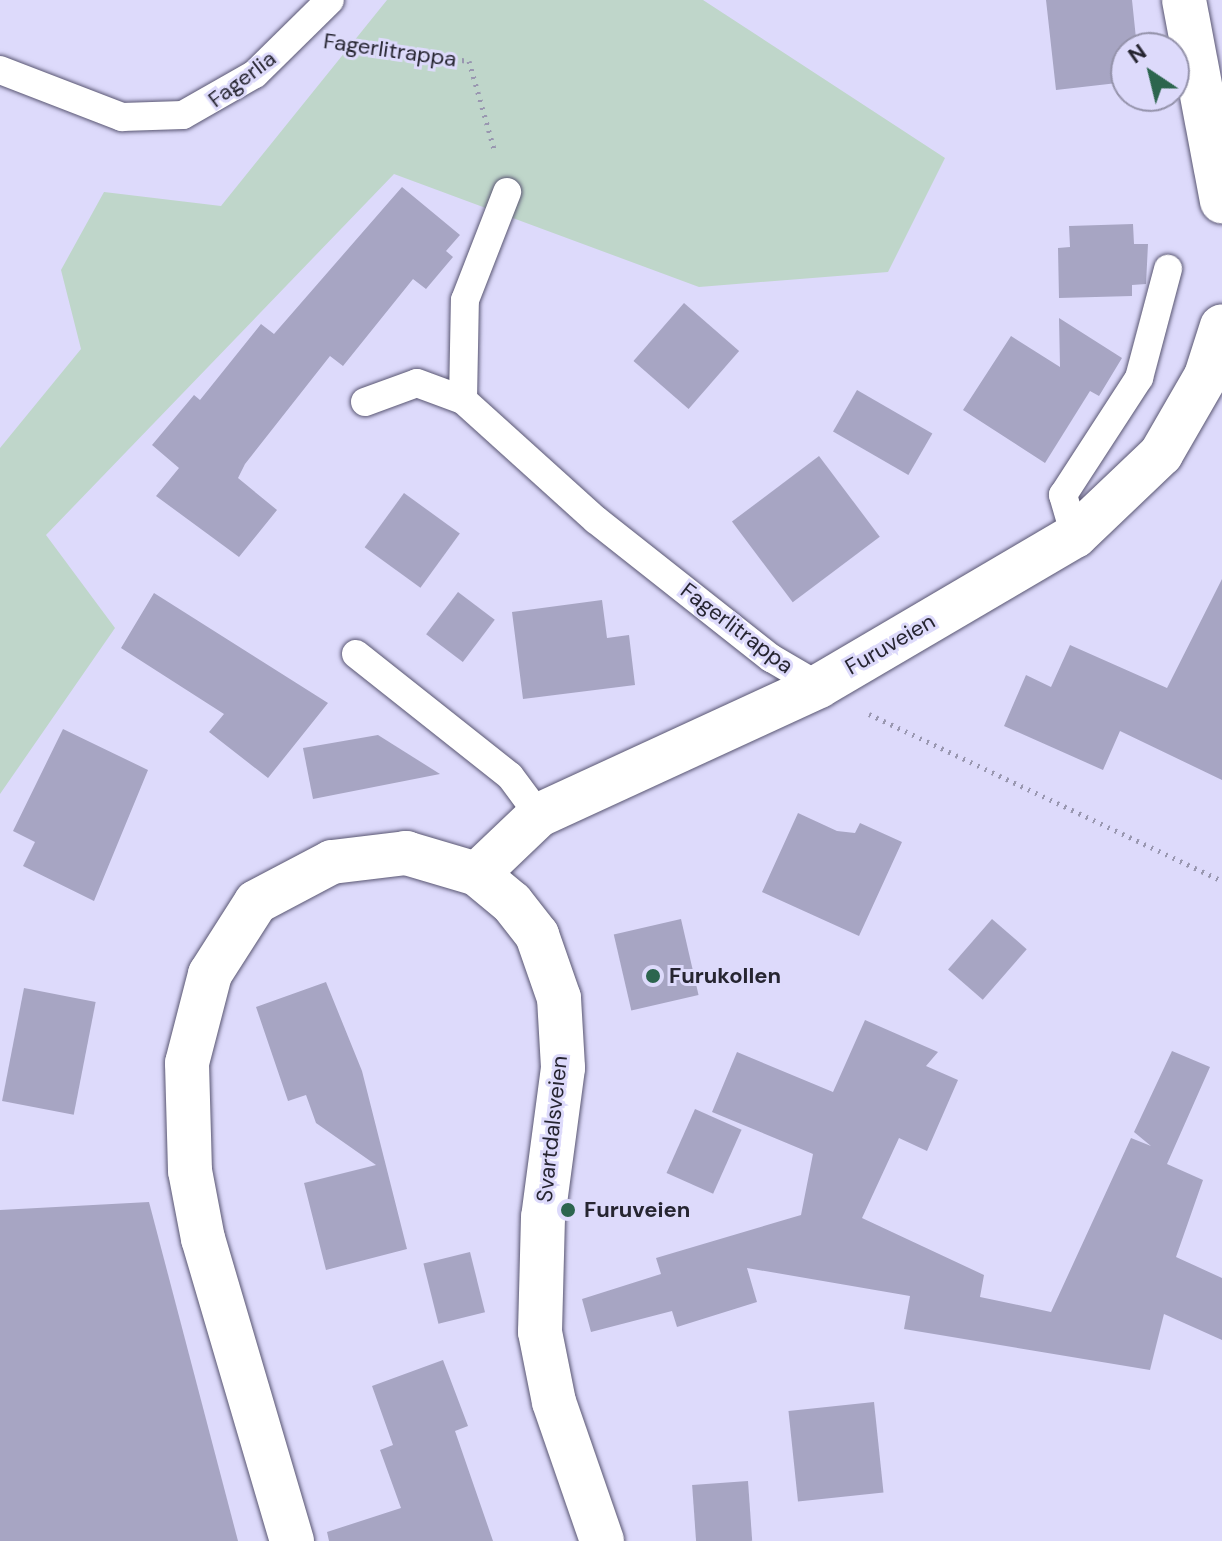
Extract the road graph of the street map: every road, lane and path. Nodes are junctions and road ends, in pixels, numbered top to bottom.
1 (330, 0) edge
2 (1184, 0) edge
3 (294, 37) junction
4 (0, 70) edge
5 (507, 192) joint
6 (1222, 201) edge
7 (1168, 269) dead end
8 (1222, 326) edge
9 (463, 400) junction
10 (365, 402) dead end
11 (1075, 536) junction
12 (356, 654) dead end
13 (819, 686) junction
14 (539, 815) junction
15 (477, 874) junction
16 (1222, 881) edge
17 (292, 1541) edge
18 (602, 1541) edge

1 - 3 lane, Fagerlia
2 - 6 street
3 - 4 lane, Fagerlia
3 - 5 path, Fagerlitrappa
5 - 9 lane
7 - 11 lane
8 - 11 street, Furuveien
9 - 10 lane, Fagerlitrappa
9 - 13 lane, Fagerlitrappa
11 - 13 street, Furuveien
12 - 14 lane
13 - 14 street, Furuveien
13 - 16 path
14 - 15 street, Furuveien
15 - 17 street
15 - 18 street, Svartdalsveien

